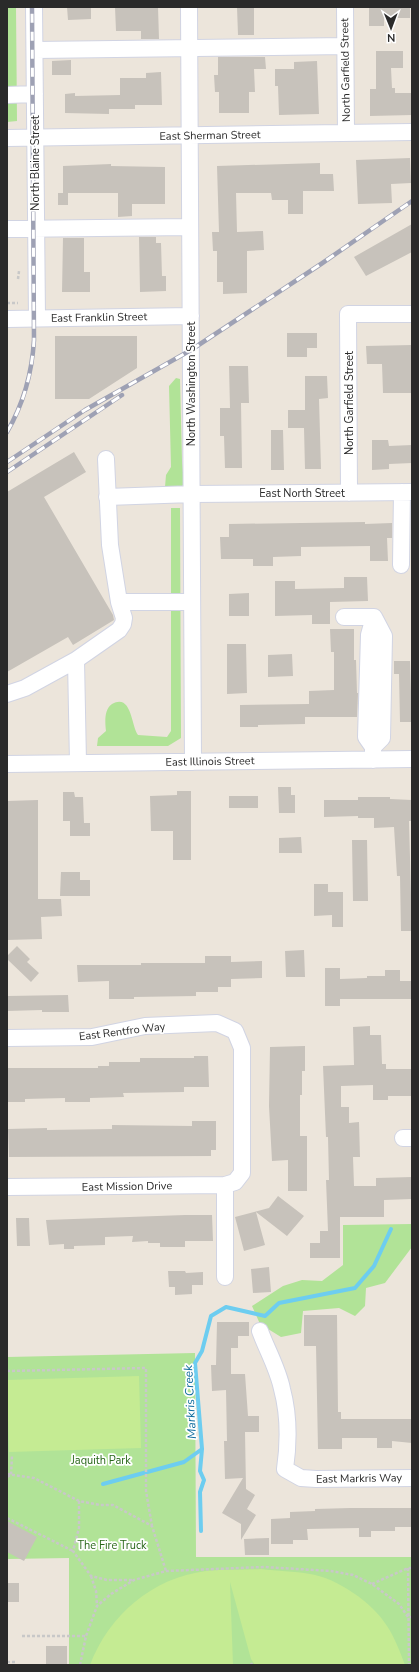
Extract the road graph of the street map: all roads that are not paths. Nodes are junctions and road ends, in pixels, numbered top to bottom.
1 (34, 7) edge
2 (189, 7) edge
3 (345, 7) edge
4 (345, 46) junction
5 (189, 48) junction
6 (35, 50) junction
7 (35, 94) junction
8 (7, 95) edge
9 (412, 132) edge
10 (346, 133) junction
11 (190, 135) junction
12 (35, 137) junction
13 (7, 138) edge
14 (190, 226) junction
15 (7, 229) edge
16 (36, 229) junction
17 (412, 314) edge
18 (191, 316) junction
19 (37, 318) junction
20 (7, 319) edge
21 (106, 459) dead end
22 (407, 492) edge
23 (349, 493) junction
24 (192, 494) junction
25 (108, 497) junction
26 (401, 565) dead end
27 (119, 602) junction
28 (192, 602) junction
29 (344, 617) dead end
30 (76, 660) junction
31 (7, 694) edge
32 (373, 753) junction
33 (412, 759) edge
34 (193, 762) junction
35 (78, 763) junction
36 (7, 764) edge
37 (7, 1038) edge
38 (225, 1185) junction
39 (7, 1188) edge
40 (225, 1277) dead end
41 (260, 1331) dead end
42 (412, 1478) edge

1 - 6 street, North Blaine Street
2 - 5 street, North Washington Street
3 - 4 street, North Garfield Street
4 - 5 street
4 - 10 street, North Garfield Street
5 - 6 street
5 - 11 street, North Washington Street
6 - 7 street, North Blaine Street
7 - 8 street
7 - 12 street, North Blaine Street
9 - 10 street, East Sherman Street
10 - 11 street, East Sherman Street
11 - 12 street, East Sherman Street
11 - 14 street, North Washington Street
12 - 13 street, East Sherman Street
12 - 16 street, North Blaine Street
14 - 16 street
14 - 18 street, North Washington Street
15 - 16 street
16 - 19 street, North Blaine Street
17 - 23 street, North Garfield Street
18 - 19 street, East Franklin Street
18 - 24 street, North Washington Street
19 - 20 street, East Franklin Street
21 - 25 street
22 - 23 street, East North Street
22 - 26 street
23 - 24 street, East North Street
24 - 25 street, East North Street
24 - 28 street, North Washington Street
25 - 27 street
27 - 28 street
27 - 30 street
28 - 34 street, North Washington Street
29 - 32 street
30 - 31 street
30 - 35 street
32 - 33 street, East Illinois Street
32 - 34 street, East Illinois Street
34 - 35 street, East Illinois Street
35 - 36 street, East Illinois Street
37 - 38 street, East Rentfro Way
38 - 39 street, East Mission Drive
38 - 40 street
41 - 42 street, East Markris Way

